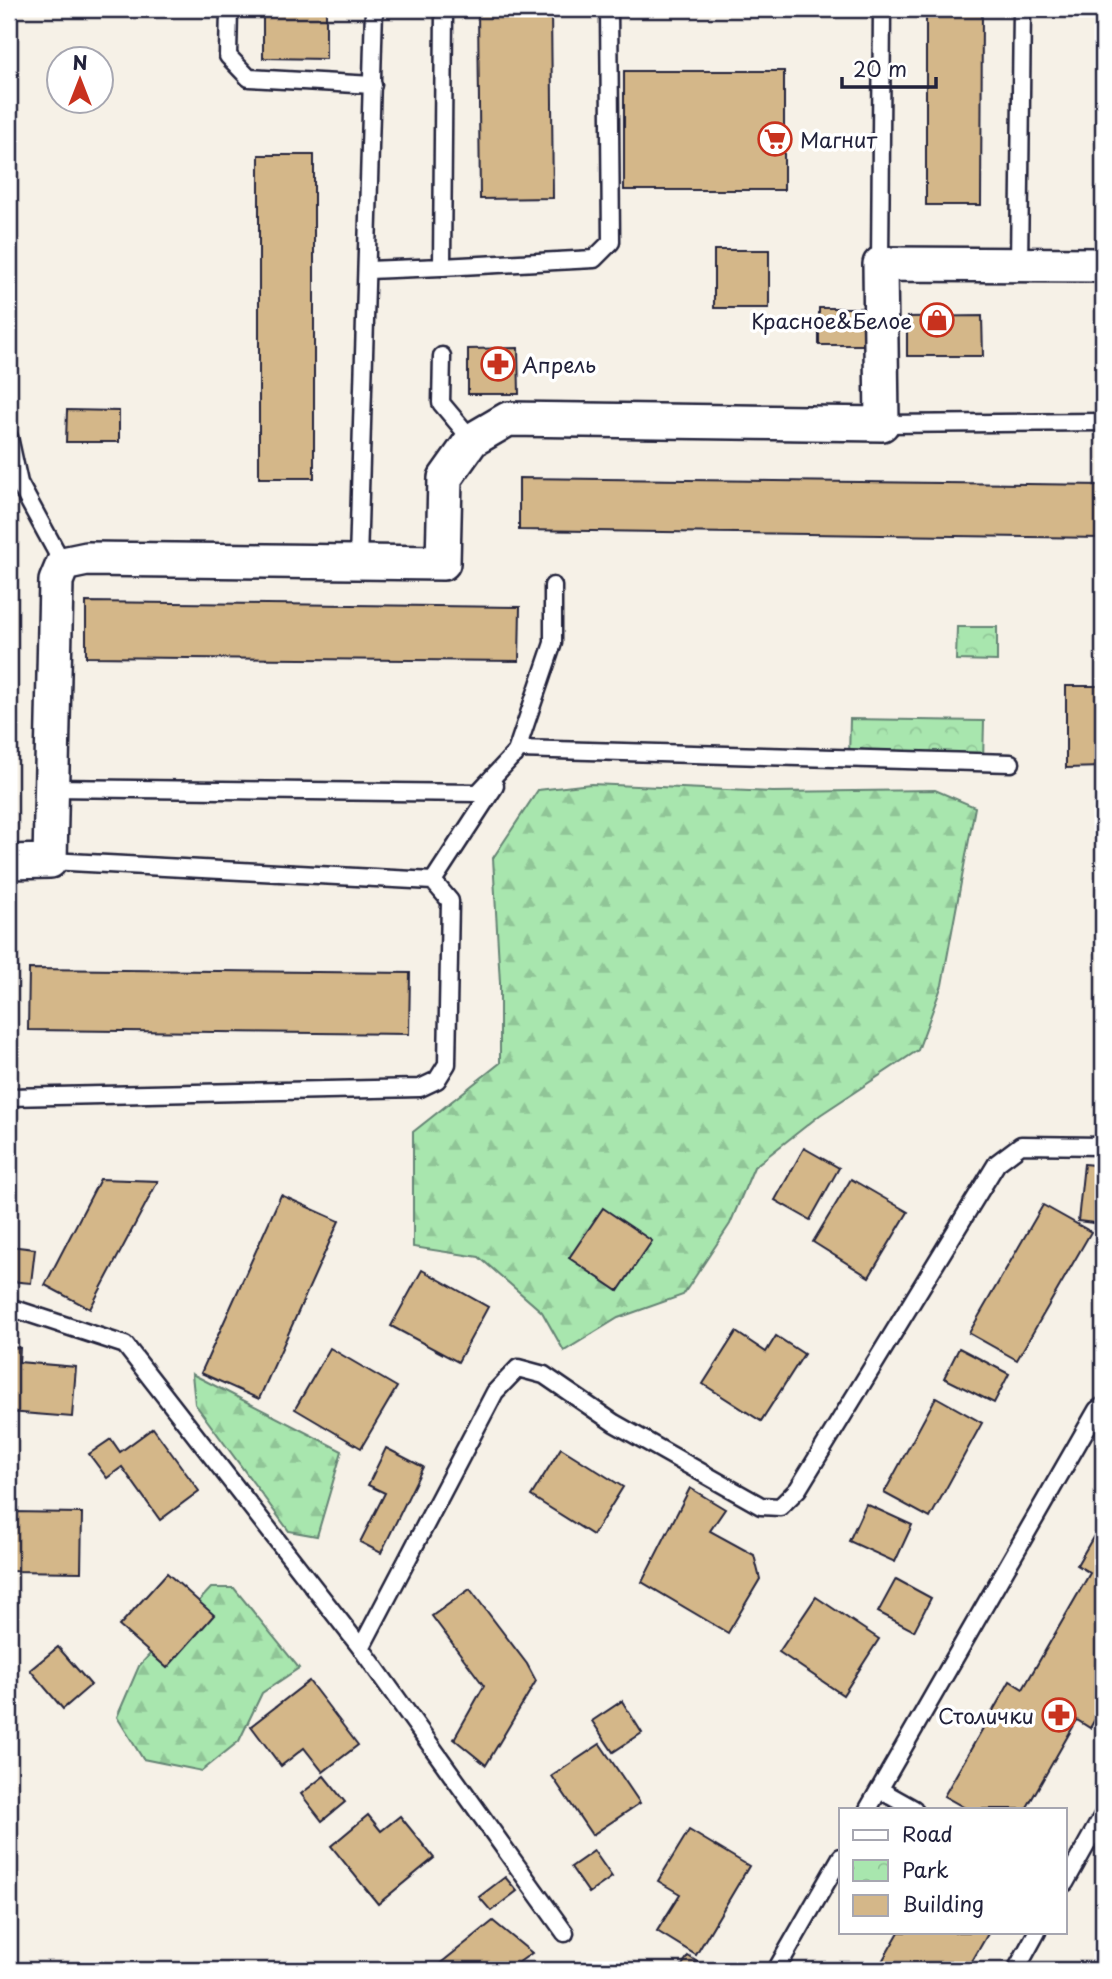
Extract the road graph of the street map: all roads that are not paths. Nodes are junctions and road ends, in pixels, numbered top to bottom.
1 (229, 9) edge
2 (374, 9) edge
3 (444, 9) edge
4 (609, 9) edge
5 (881, 9) edge
6 (1022, 9) edge
7 (373, 85) junction
8 (880, 264) junction
9 (1019, 265) junction
10 (1103, 265) edge
11 (442, 267) junction
12 (368, 270) junction
13 (442, 356) dead end
14 (1103, 422) edge
15 (882, 424) junction
16 (9, 437) edge
17 (472, 440) junction
18 (358, 562) junction
19 (63, 564) junction
20 (553, 586) dead end
21 (519, 749) junction
22 (1011, 763) dead end
23 (51, 788) junction
24 (50, 861) junction
25 (9, 862) edge
26 (433, 881) junction
27 (9, 1097) edge
28 (1103, 1146) edge
29 (9, 1307) edge
30 (1103, 1406) edge
31 (361, 1648) junction
32 (880, 1790) junction
33 (869, 1808) edge
34 (912, 1808) edge
35 (1103, 1815) edge
36 (839, 1860) edge
37 (1066, 1881) edge
38 (565, 1933) dead end
39 (1036, 1934) edge
40 (776, 1970) edge
41 (1016, 1970) edge

1 - 7 lane
2 - 7 lane
3 - 11 lane
4 - 11 lane
5 - 8 lane
6 - 9 lane
7 - 12 lane
8 - 9 street
8 - 15 street
9 - 10 street
11 - 12 lane
12 - 18 lane
13 - 17 lane
14 - 15 lane
15 - 17 street
16 - 19 lane
17 - 18 street
18 - 19 street
19 - 23 street
20 - 21 lane
21 - 22 lane
21 - 23 lane
21 - 26 lane
23 - 24 street
24 - 25 street
24 - 26 lane
26 - 27 lane
28 - 31 lane
29 - 31 lane
30 - 32 lane
31 - 38 lane
32 - 33 lane
32 - 34 lane
35 - 37 lane
36 - 40 lane
39 - 41 lane

